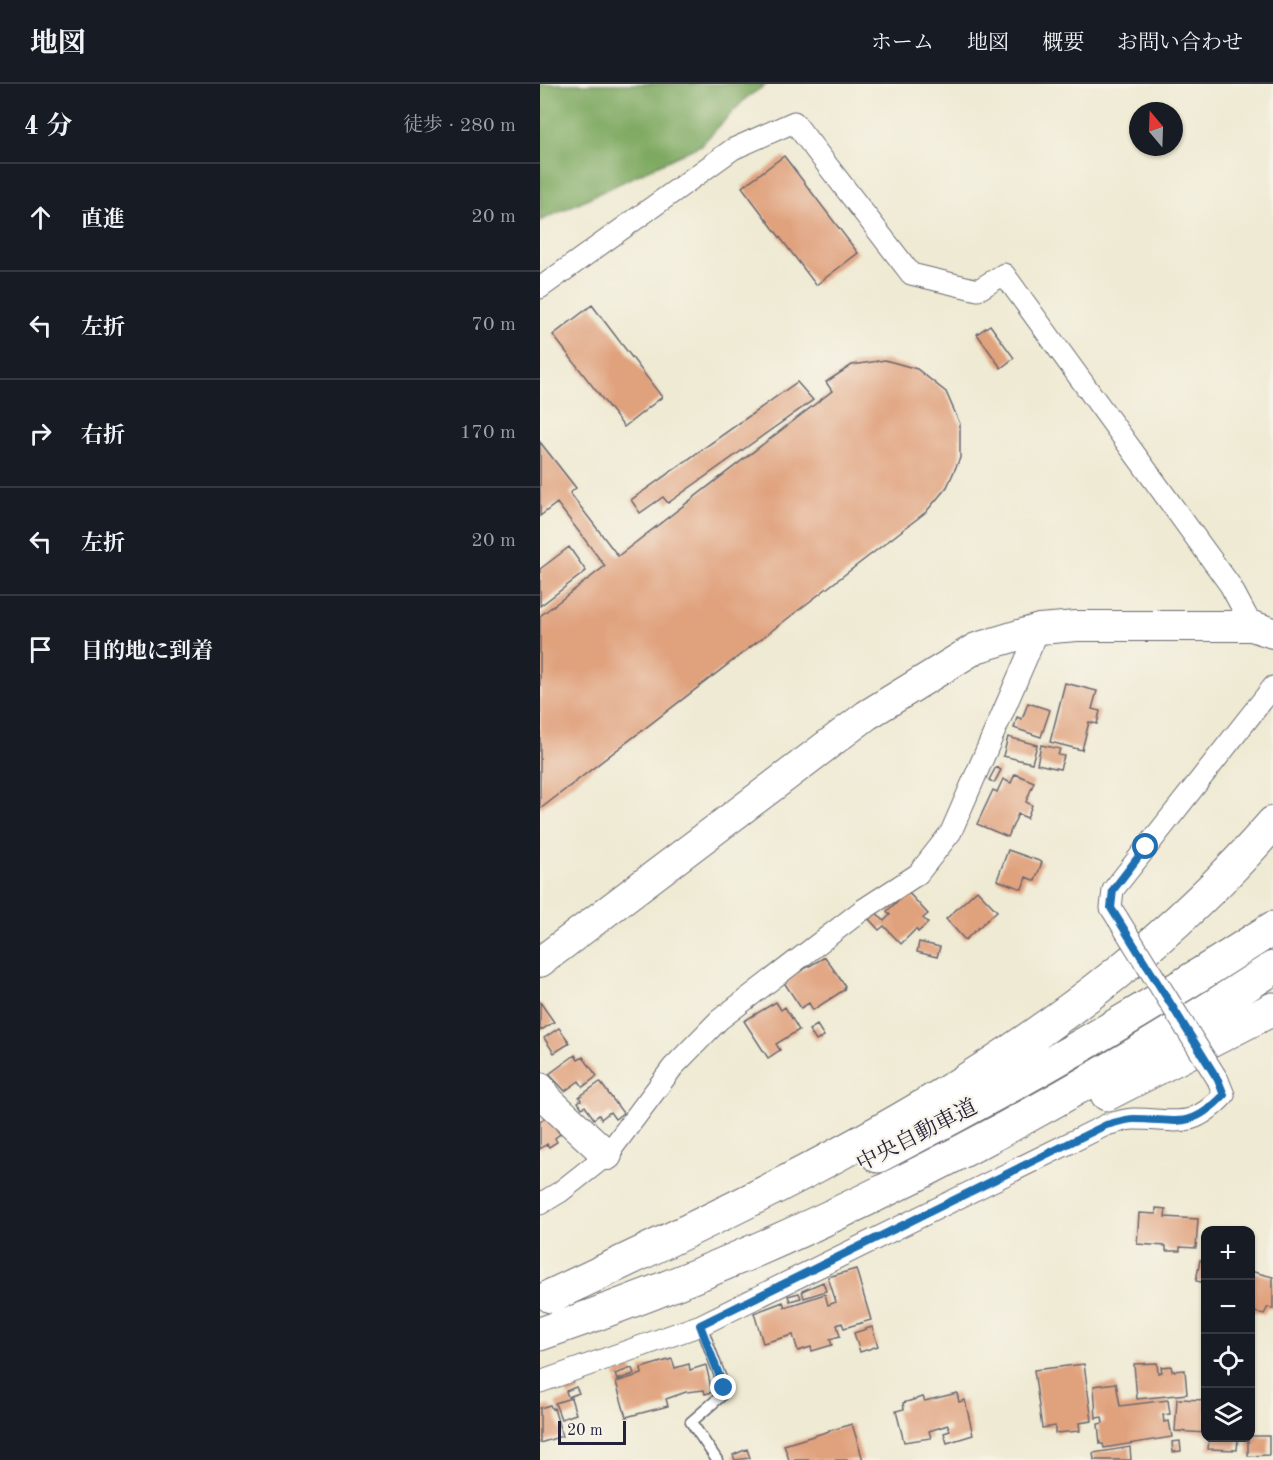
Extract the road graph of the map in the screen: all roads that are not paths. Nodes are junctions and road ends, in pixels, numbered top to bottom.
1 (540, 288) edge
2 (1038, 629) junction
3 (1263, 629) edge
4 (1273, 687) edge
5 (1273, 823) edge
6 (1273, 928) edge
7 (540, 962) edge
8 (1273, 968) edge
9 (1273, 1009) edge
10 (540, 1088) edge
11 (607, 1155) junction
12 (540, 1204) edge
13 (545, 1298) edge
14 (700, 1325) junction
15 (540, 1334) edge
16 (540, 1339) edge
17 (540, 1382) edge
18 (717, 1460) edge

1 - 3 street
2 - 3 street
2 - 7 street
2 - 11 street
4 - 14 street, bridge
5 - 13 highway
6 - 13 highway, 中央自動車道
8 - 15 highway, 中央自動車道
9 - 16 highway
10 - 11 street
11 - 12 street
14 - 17 street
14 - 18 lane

